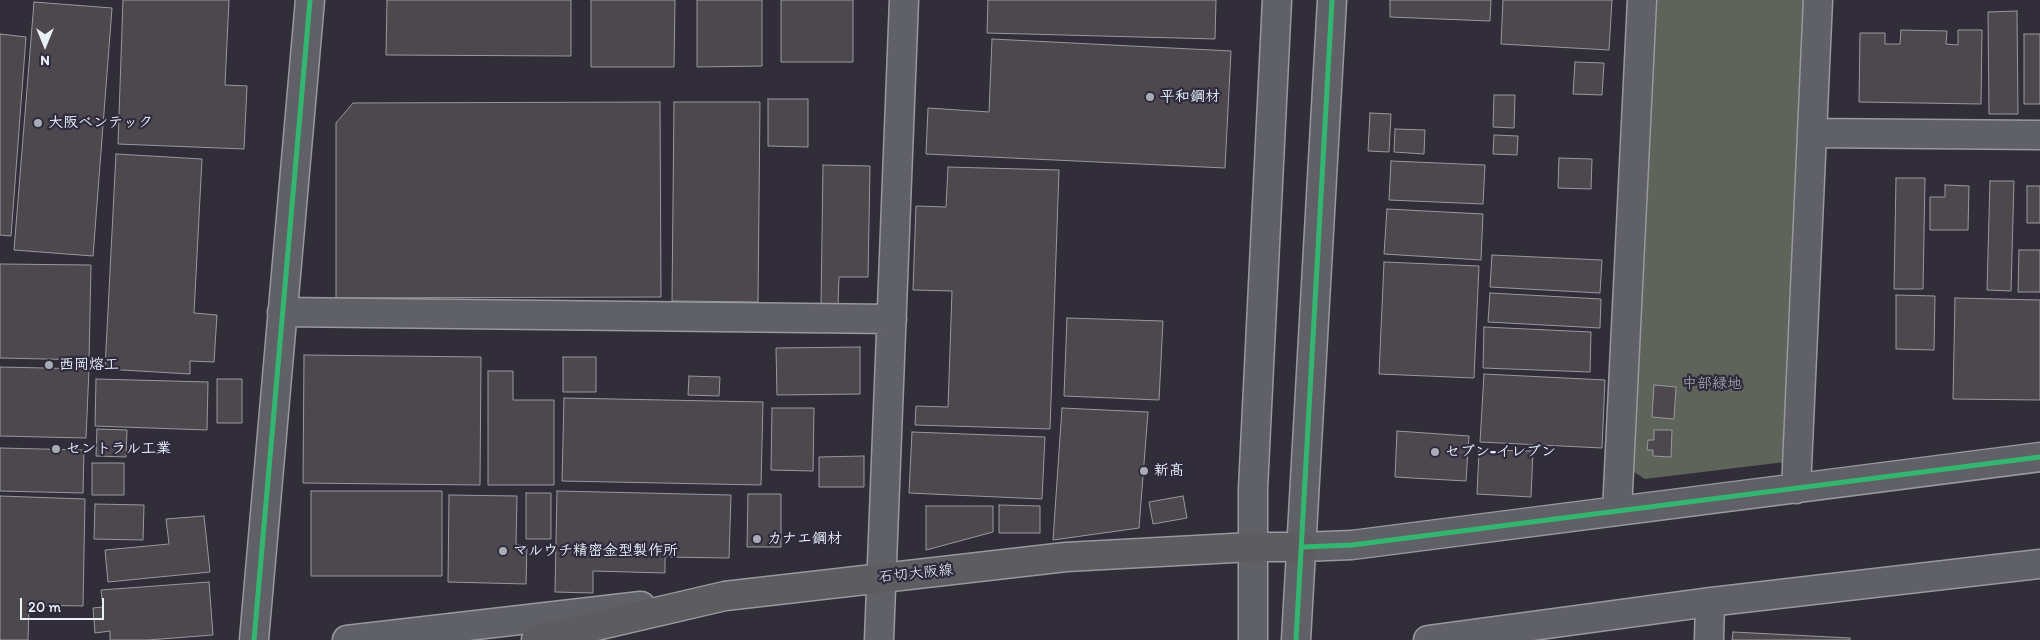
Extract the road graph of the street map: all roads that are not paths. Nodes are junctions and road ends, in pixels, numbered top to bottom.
1 (310, 0) edge
2 (904, 0) edge
3 (1277, 0) edge
4 (1332, 0) edge
5 (1642, 0) edge
6 (1818, 0) edge
7 (1812, 134) junction
8 (2040, 135) edge
9 (282, 312) junction
10 (892, 319) junction
11 (2040, 457) edge
12 (1796, 489) junction
13 (1617, 511) junction
14 (1252, 546) junction
15 (1302, 547) junction
16 (2040, 564) edge
17 (881, 578) junction
18 (725, 596) junction
19 (1710, 602) junction
20 (254, 640) edge
21 (347, 640) edge
22 (536, 640) edge
23 (879, 640) edge
24 (1254, 640) edge
25 (1296, 640) edge
26 (1428, 640) edge
27 (1709, 640) edge

1 - 9 street
2 - 10 street
3 - 14 street
4 - 15 street
5 - 13 street
6 - 7 street
7 - 8 street
7 - 12 street
9 - 10 street
9 - 20 street
10 - 17 street
11 - 12 street
12 - 13 street
13 - 15 street
14 - 15 main road, 石切大阪線
14 - 17 main road, 石切大阪線
14 - 24 street
15 - 25 street
16 - 19 street
17 - 18 main road, 石切大阪線
17 - 23 street
18 - 21 street
18 - 22 main road, 石切大阪線
19 - 26 street
19 - 27 street

